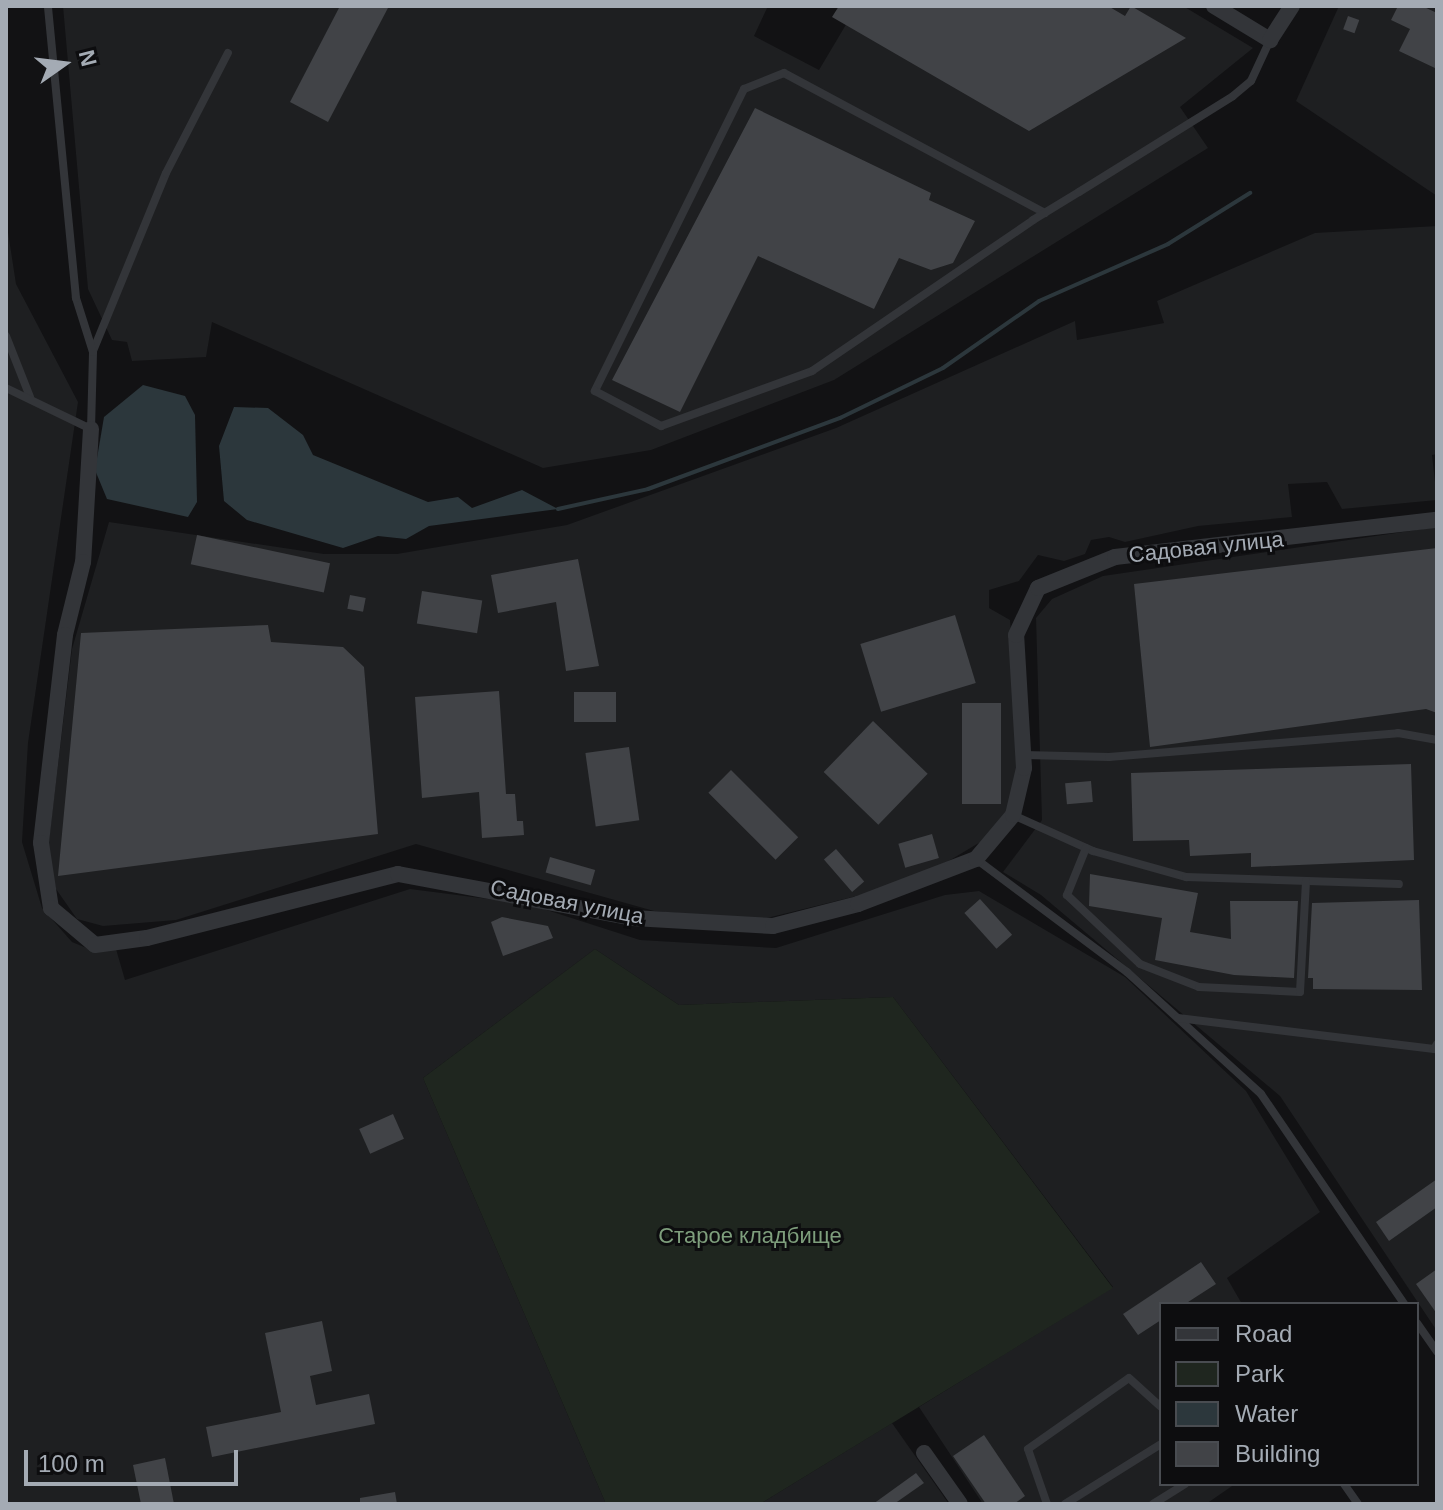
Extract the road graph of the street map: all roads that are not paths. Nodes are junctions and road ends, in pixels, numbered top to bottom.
1 (48, 6) edge
2 (1214, 6) edge
3 (1292, 6) edge
4 (1270, 40) junction
5 (228, 53) dead end
6 (1045, 213) junction
7 (6, 336) edge
8 (93, 352) junction
9 (6, 388) edge
10 (30, 397) junction
11 (91, 429) junction
12 (1437, 520) edge
13 (1437, 740) edge
14 (1023, 755) junction
15 (1013, 815) junction
16 (1086, 848) junction
17 (976, 859) junction
18 (1306, 881) junction
19 (1399, 884) dead end
20 (1177, 1017) junction
21 (1437, 1044) edge
22 (1403, 1302) edge
23 (1419, 1326) edge
24 (1437, 1352) edge
25 (1159, 1405) edge
26 (1159, 1445) edge
27 (924, 1453) dead end
28 (1182, 1486) edge
29 (1345, 1486) edge
30 (960, 1504) edge
31 (1047, 1504) edge
32 (1065, 1504) edge
33 (1153, 1504) edge
34 (1358, 1504) edge

1 - 8 lane
2 - 4 street
3 - 4 street
4 - 6 lane
5 - 8 lane
6 - 6 lane
7 - 10 lane
8 - 11 lane
9 - 10 lane
10 - 11 lane
11 - 17 street, Садовая улица
12 - 14 street, Садовая улица
13 - 14 lane
14 - 15 street, Садовая улица
15 - 16 lane
15 - 17 street, Садовая улица
16 - 18 lane
16 - 18 lane
17 - 20 lane
18 - 19 lane
20 - 21 lane
20 - 22 lane
23 - 24 lane
25 - 31 lane
26 - 32 lane
27 - 30 street
28 - 33 lane
29 - 34 lane

